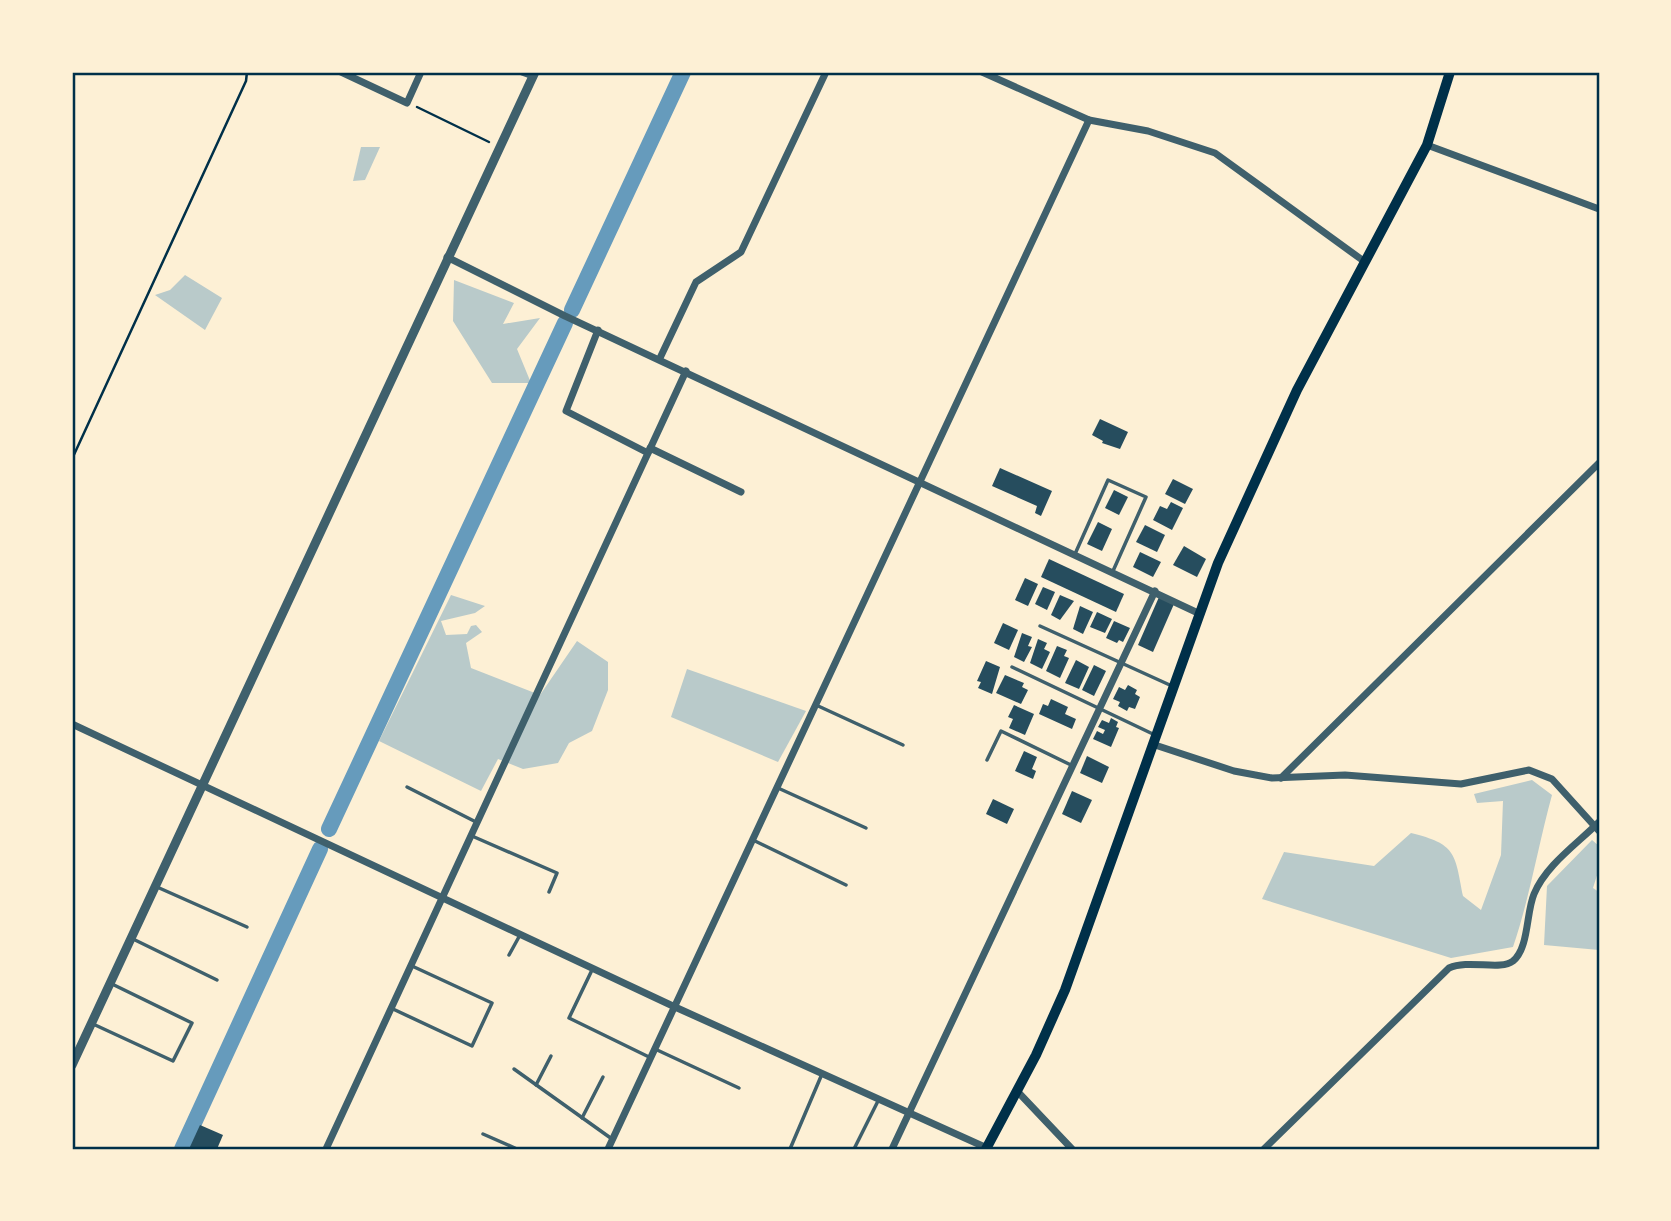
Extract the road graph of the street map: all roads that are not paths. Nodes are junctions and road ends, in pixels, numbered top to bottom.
1 (341, 72) edge
2 (421, 72) edge
3 (522, 72) edge
4 (826, 72) edge
5 (982, 72) edge
6 (1450, 72) edge
7 (534, 74) edge
8 (1089, 120) junction
9 (1427, 145) junction
10 (1599, 209) edge
11 (447, 257) junction
12 (1365, 262) junction
13 (598, 330) junction
14 (660, 358) junction
15 (686, 371) junction
16 (649, 451) junction
17 (1599, 463) edge
18 (919, 481) junction
19 (741, 492) dead end
20 (1075, 554) junction
21 (1113, 571) junction
22 (1155, 591) junction
23 (1198, 613) junction
24 (1040, 626) dead end
25 (1121, 663) junction
26 (1012, 667) dead end
27 (1172, 686) junction
28 (815, 705) junction
29 (1100, 708) junction
30 (72, 724) edge
31 (1154, 739) junction
32 (903, 745) dead end
33 (987, 760) dead end
34 (1073, 765) junction
35 (1280, 778) junction
36 (202, 785) junction
37 (407, 787) dead end
38 (777, 788) junction
39 (476, 822) junction
40 (1598, 827) edge
41 (866, 828) dead end
42 (470, 835) junction
43 (752, 840) junction
44 (846, 885) dead end
45 (155, 887) junction
46 (549, 892) dead end
47 (440, 897) junction
48 (247, 927) dead end
49 (520, 934) junction
50 (131, 938) junction
51 (509, 954) dead end
52 (410, 965) junction
53 (593, 968) junction
54 (218, 980) dead end
55 (110, 983) junction
56 (675, 1007) junction
57 (391, 1008) junction
58 (91, 1023) junction
59 (655, 1049) junction
60 (551, 1056) dead end
61 (651, 1058) junction
62 (72, 1065) edge
63 (514, 1069) dead end
64 (822, 1074) junction
65 (603, 1077) dead end
66 (536, 1085) junction
67 (739, 1088) dead end
68 (1018, 1092) junction
69 (878, 1099) junction
70 (909, 1114) junction
71 (582, 1118) junction
72 (483, 1133) dead end
73 (612, 1140) junction
74 (326, 1149) edge
75 (517, 1149) edge
76 (608, 1149) edge
77 (790, 1149) edge
78 (854, 1149) edge
79 (892, 1149) edge
80 (987, 1149) edge
81 (1072, 1149) edge
82 (1264, 1149) edge

1 - 2 street
3 - 7 street
4 - 14 street
5 - 8 street
6 - 9 main road
7 - 11 street
8 - 12 street
8 - 18 street
9 - 10 street
9 - 12 main road
11 - 13 street
11 - 36 street
12 - 23 main road
13 - 14 street
13 - 16 street
14 - 15 street
15 - 16 street
15 - 18 street
16 - 19 street
16 - 39 street
17 - 35 street
18 - 20 street
18 - 28 street
20 - 21 street
20 - 21 lane
21 - 22 street
22 - 23 street
22 - 25 street
23 - 27 main road
24 - 25 lane
25 - 27 lane
25 - 29 street
26 - 29 lane
27 - 31 main road
28 - 32 lane
28 - 38 street
29 - 31 lane
29 - 34 street
30 - 36 street
31 - 35 street
31 - 68 main road
33 - 34 lane
34 - 70 street
35 - 40 street
36 - 45 street
36 - 47 street
37 - 39 lane
38 - 41 lane
38 - 43 street
39 - 42 street
40 - 82 street
42 - 46 lane
42 - 47 street
43 - 44 lane
43 - 56 street
45 - 48 lane
45 - 50 street
47 - 49 street
47 - 52 street
49 - 51 lane
49 - 53 street
50 - 54 lane
50 - 55 street
52 - 57 street
52 - 57 lane
53 - 56 street
53 - 61 lane
55 - 58 street
55 - 58 lane
56 - 59 street
56 - 64 street
57 - 74 street
58 - 62 street
59 - 61 street
59 - 67 lane
60 - 66 lane
61 - 73 street
63 - 66 lane
64 - 69 street
64 - 77 lane
65 - 71 lane
66 - 71 lane
68 - 80 main road
68 - 81 street
69 - 70 street
69 - 78 lane
70 - 79 street
70 - 80 street
71 - 73 lane
72 - 75 lane
73 - 76 street

